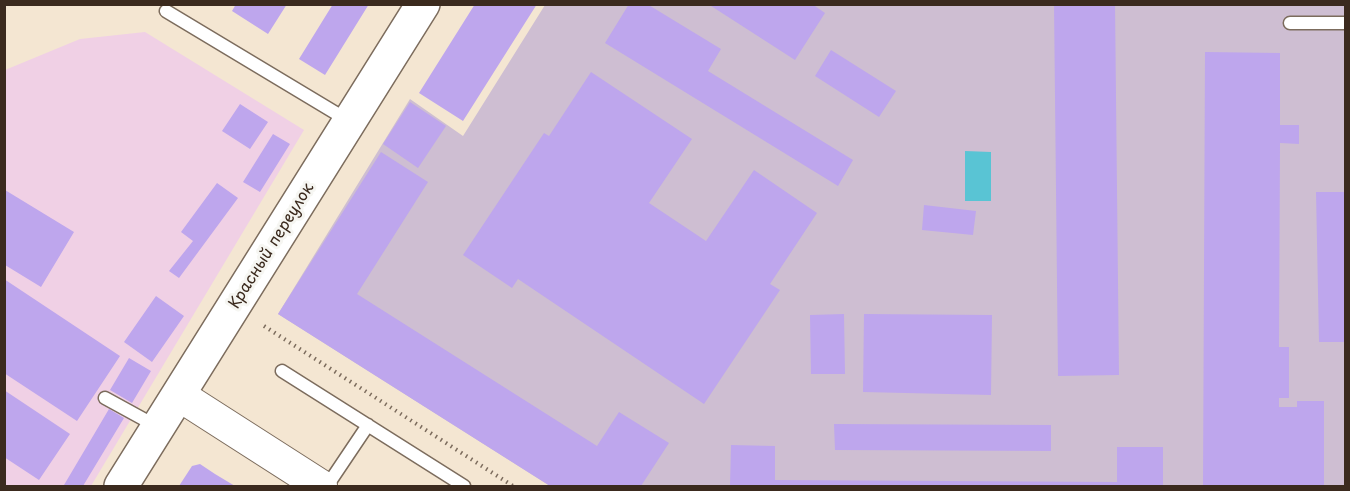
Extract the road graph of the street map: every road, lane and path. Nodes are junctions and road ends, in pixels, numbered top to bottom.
1 (423, 4) edge
2 (166, 11) dead end
3 (1290, 22) dead end
4 (1346, 23) edge
5 (350, 122) junction
6 (264, 326) dead end
7 (282, 371) dead end
8 (179, 395) junction
9 (105, 398) dead end
10 (368, 425) junction
11 (159, 427) junction
12 (121, 486) edge
13 (320, 486) edge
14 (464, 486) edge
15 (513, 486) edge

1 - 5 main road, Красный переулок
2 - 5 lane
3 - 4 lane
5 - 8 main road, Красный переулок
6 - 15 path
7 - 10 lane
8 - 11 main road, Красный переулок
8 - 13 street
9 - 11 lane
10 - 13 lane
10 - 14 lane
11 - 12 main road, Красный переулок

